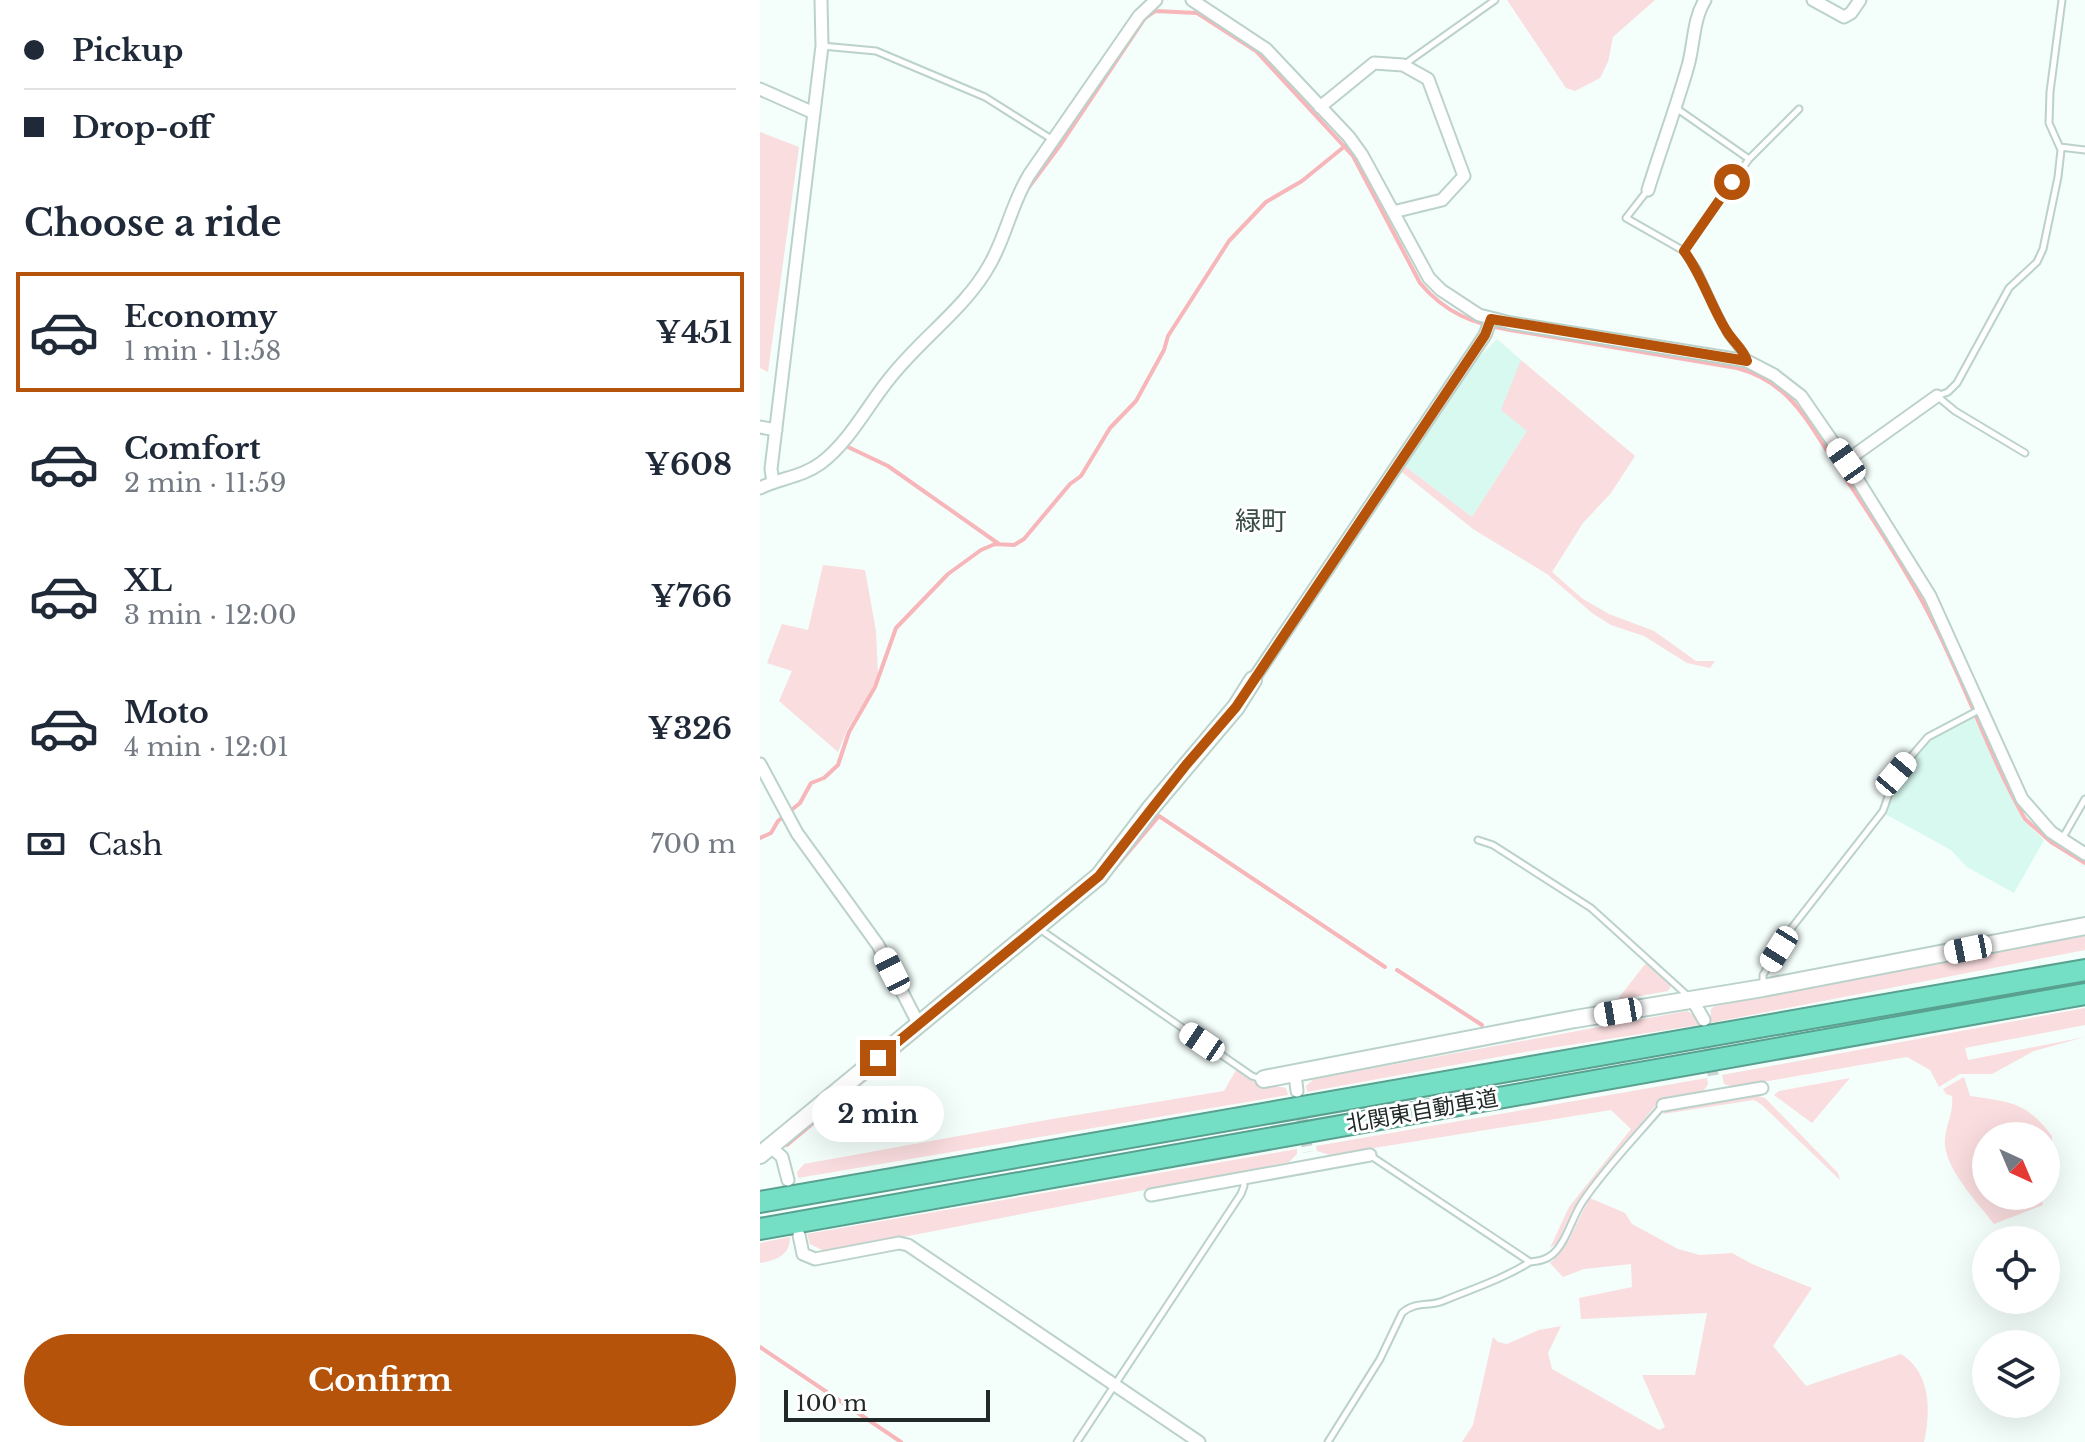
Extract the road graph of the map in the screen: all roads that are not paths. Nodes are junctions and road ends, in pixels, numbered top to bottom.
1 (821, 0) edge
2 (1156, 0) edge
3 (1192, 0) edge
4 (1495, 0) edge
5 (1705, 0) edge
6 (1813, 0) edge
7 (1860, 0) edge
8 (2062, 0) edge
9 (822, 46) junction
10 (1403, 65) junction
11 (760, 89) edge
12 (1320, 107) junction
13 (1676, 108) junction
14 (1799, 109) dead end
15 (814, 113) junction
16 (1054, 140) junction
17 (2060, 147) junction
18 (2085, 150) edge
19 (1749, 159) junction
20 (1648, 190) joint
21 (1393, 212) junction
22 (1684, 251) junction
23 (1491, 319) junction
24 (1747, 361) junction
25 (1937, 396) junction
26 (760, 427) edge
27 (776, 430) junction
28 (2025, 453) dead end
29 (1846, 461) junction
30 (773, 482) junction
31 (760, 488) edge
32 (1253, 680) joint
33 (1981, 709) junction
34 (760, 764) edge
35 (2085, 799) edge
36 (2061, 839) junction
37 (1478, 840) dead end
38 (2085, 854) edge
39 (2085, 926) edge
40 (1037, 928) junction
41 (2085, 970) edge
42 (1763, 988) junction
43 (2085, 994) edge
44 (1692, 999) junction
45 (1704, 1020) tunnel mouth
46 (918, 1023) junction
47 (1264, 1079) joint
48 (1714, 1080) tunnel mouth
49 (1762, 1088) dead end
50 (1715, 1095) junction
51 (1663, 1105) joint
52 (766, 1151) edge
53 (1370, 1155) joint
54 (1243, 1177) junction
55 (788, 1180) dead end
56 (1151, 1195) dead end
57 (760, 1202) edge
58 (760, 1229) edge
59 (799, 1235) dead end
60 (1530, 1262) junction
61 (1113, 1386) junction
62 (1077, 1442) edge
63 (1199, 1442) edge
64 (1328, 1442) edge

1 - 9 street
2 - 16 street
3 - 12 street
4 - 10 lane
5 - 13 street
6 - 7 street
8 - 17 lane
9 - 15 street
9 - 16 lane
10 - 12 street
10 - 21 street
11 - 15 street
12 - 21 street
13 - 19 lane
13 - 20 street
14 - 19 lane
15 - 27 street
16 - 30 street
17 - 18 lane
17 - 25 lane
19 - 22 lane
20 - 22 lane
21 - 23 street
22 - 24 lane
23 - 24 street
23 - 32 street
24 - 29 street
25 - 28 lane
25 - 29 street
26 - 27 street
27 - 30 street
29 - 33 street
30 - 31 street
32 - 40 street
33 - 36 street
33 - 42 lane
34 - 46 street
35 - 36 lane
36 - 38 street
37 - 44 lane
39 - 42 street
40 - 46 street
40 - 47 lane
41 - 57 highway, 北関東自動車道
42 - 44 street
43 - 58 highway, 北関東自動車道
44 - 45 street
44 - 47 street
46 - 52 street
48 - 50 street
49 - 50 street
50 - 51 street
51 - 60 lane
52 - 55 street
53 - 54 street
53 - 60 lane
54 - 56 street
54 - 61 lane
59 - 61 street
60 - 64 lane
61 - 62 lane
61 - 63 street

